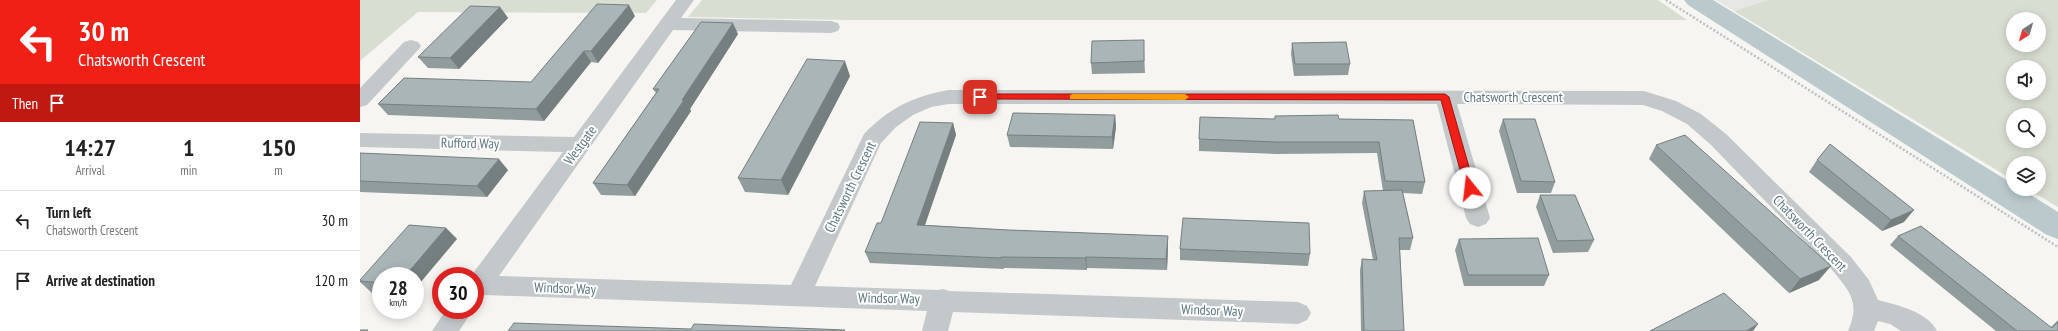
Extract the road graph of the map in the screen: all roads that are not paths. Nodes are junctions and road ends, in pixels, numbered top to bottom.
1 (685, 0) edge
2 (668, 24) junction
3 (831, 27) dead end
4 (411, 46) dead end
5 (1445, 97) junction
6 (360, 100) edge
7 (360, 140) edge
8 (580, 145) junction
9 (1478, 218) dead end
10 (484, 277) edge
11 (484, 287) edge
12 (798, 296) junction
13 (943, 299) junction
14 (1298, 313) dead end
15 (454, 319) edge
16 (1865, 319) edge
17 (445, 331) edge
18 (935, 331) edge
19 (1924, 331) edge

1 - 2 street, Westgate
2 - 3 street
2 - 8 street, Westgate
4 - 6 street
5 - 9 street
5 - 12 street, Chatsworth Crescent
5 - 16 street, Chatsworth Crescent
7 - 8 street, Rufford Way
8 - 10 street, Westgate
11 - 12 street, Windsor Way
12 - 13 street, Windsor Way
13 - 14 street, Windsor Way
13 - 18 street
15 - 17 street
16 - 19 street

